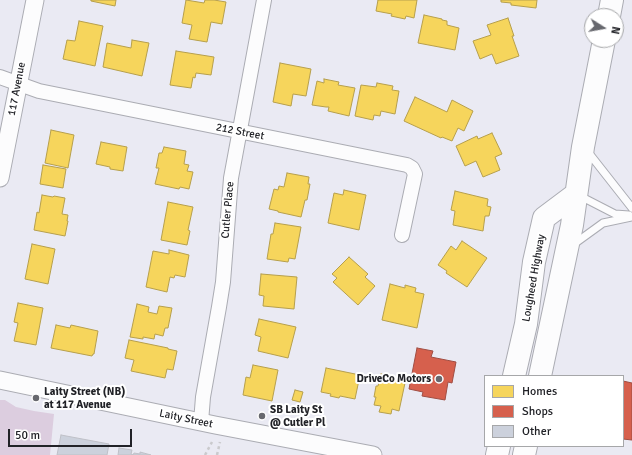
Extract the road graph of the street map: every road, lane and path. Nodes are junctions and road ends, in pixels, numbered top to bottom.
1 (34, 0) edge
2 (264, 0) edge
3 (603, 48) edge
4 (0, 77) edge
5 (18, 84) junction
6 (239, 132) junction
7 (584, 147) junction
8 (0, 178) edge
9 (576, 194) junction
10 (632, 208) edge
11 (632, 216) edge
12 (402, 235) dead end
13 (567, 248) junction
14 (514, 375) edge
15 (540, 375) edge
16 (0, 380) edge
17 (202, 422) junction
18 (221, 438) dead end
19 (213, 439) dead end
20 (205, 455) edge
21 (217, 455) edge
22 (373, 455) edge

1 - 5 street, 117 Avenue
2 - 6 street, Cutler Place
3 - 7 highway
4 - 5 street, 212 Street
5 - 6 street, 212 Street
5 - 8 street, 117 Avenue
6 - 12 street, 212 Street
6 - 17 street, Cutler Place
7 - 9 highway
7 - 10 lane
9 - 11 lane
9 - 13 highway
9 - 14 highway, Lougheed Highway
11 - 13 lane
13 - 15 highway
16 - 17 street, Laity Street
17 - 22 street, Laity Street
18 - 21 path
19 - 20 path

